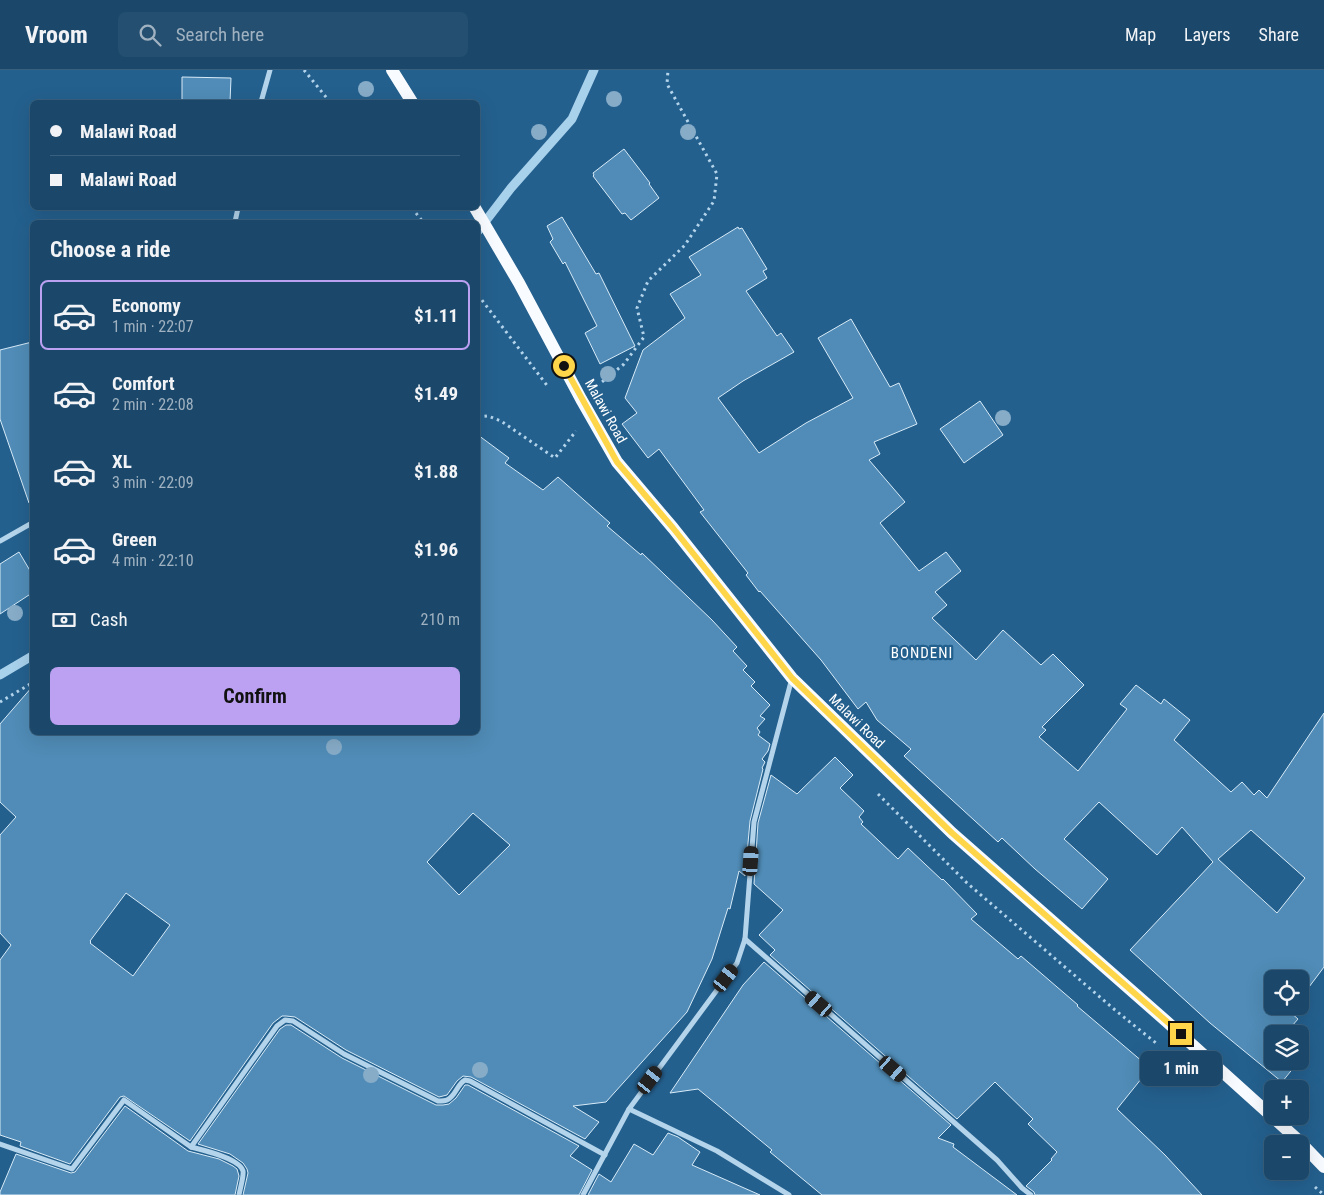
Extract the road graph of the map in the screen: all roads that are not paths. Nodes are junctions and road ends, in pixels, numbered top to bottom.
1 (270, 70) edge
2 (392, 70) edge
3 (262, 100) edge
4 (411, 100) edge
5 (476, 210) edge
6 (30, 524) edge
7 (0, 541) edge
8 (792, 678) junction
9 (745, 940) junction
10 (629, 1109) junction
11 (0, 1144) edge
12 (191, 1147) junction
13 (605, 1154) junction
14 (1324, 1167) edge
15 (239, 1195) edge
16 (583, 1195) edge
17 (789, 1195) edge
18 (1031, 1195) edge

1 - 3 street
2 - 4 main road
5 - 8 main road, Malawi Road
6 - 7 street
8 - 9 street
8 - 14 main road, Malawi Road
9 - 10 street
9 - 18 street
10 - 13 street
10 - 17 street
11 - 12 street
12 - 13 street
12 - 15 street
13 - 16 street

